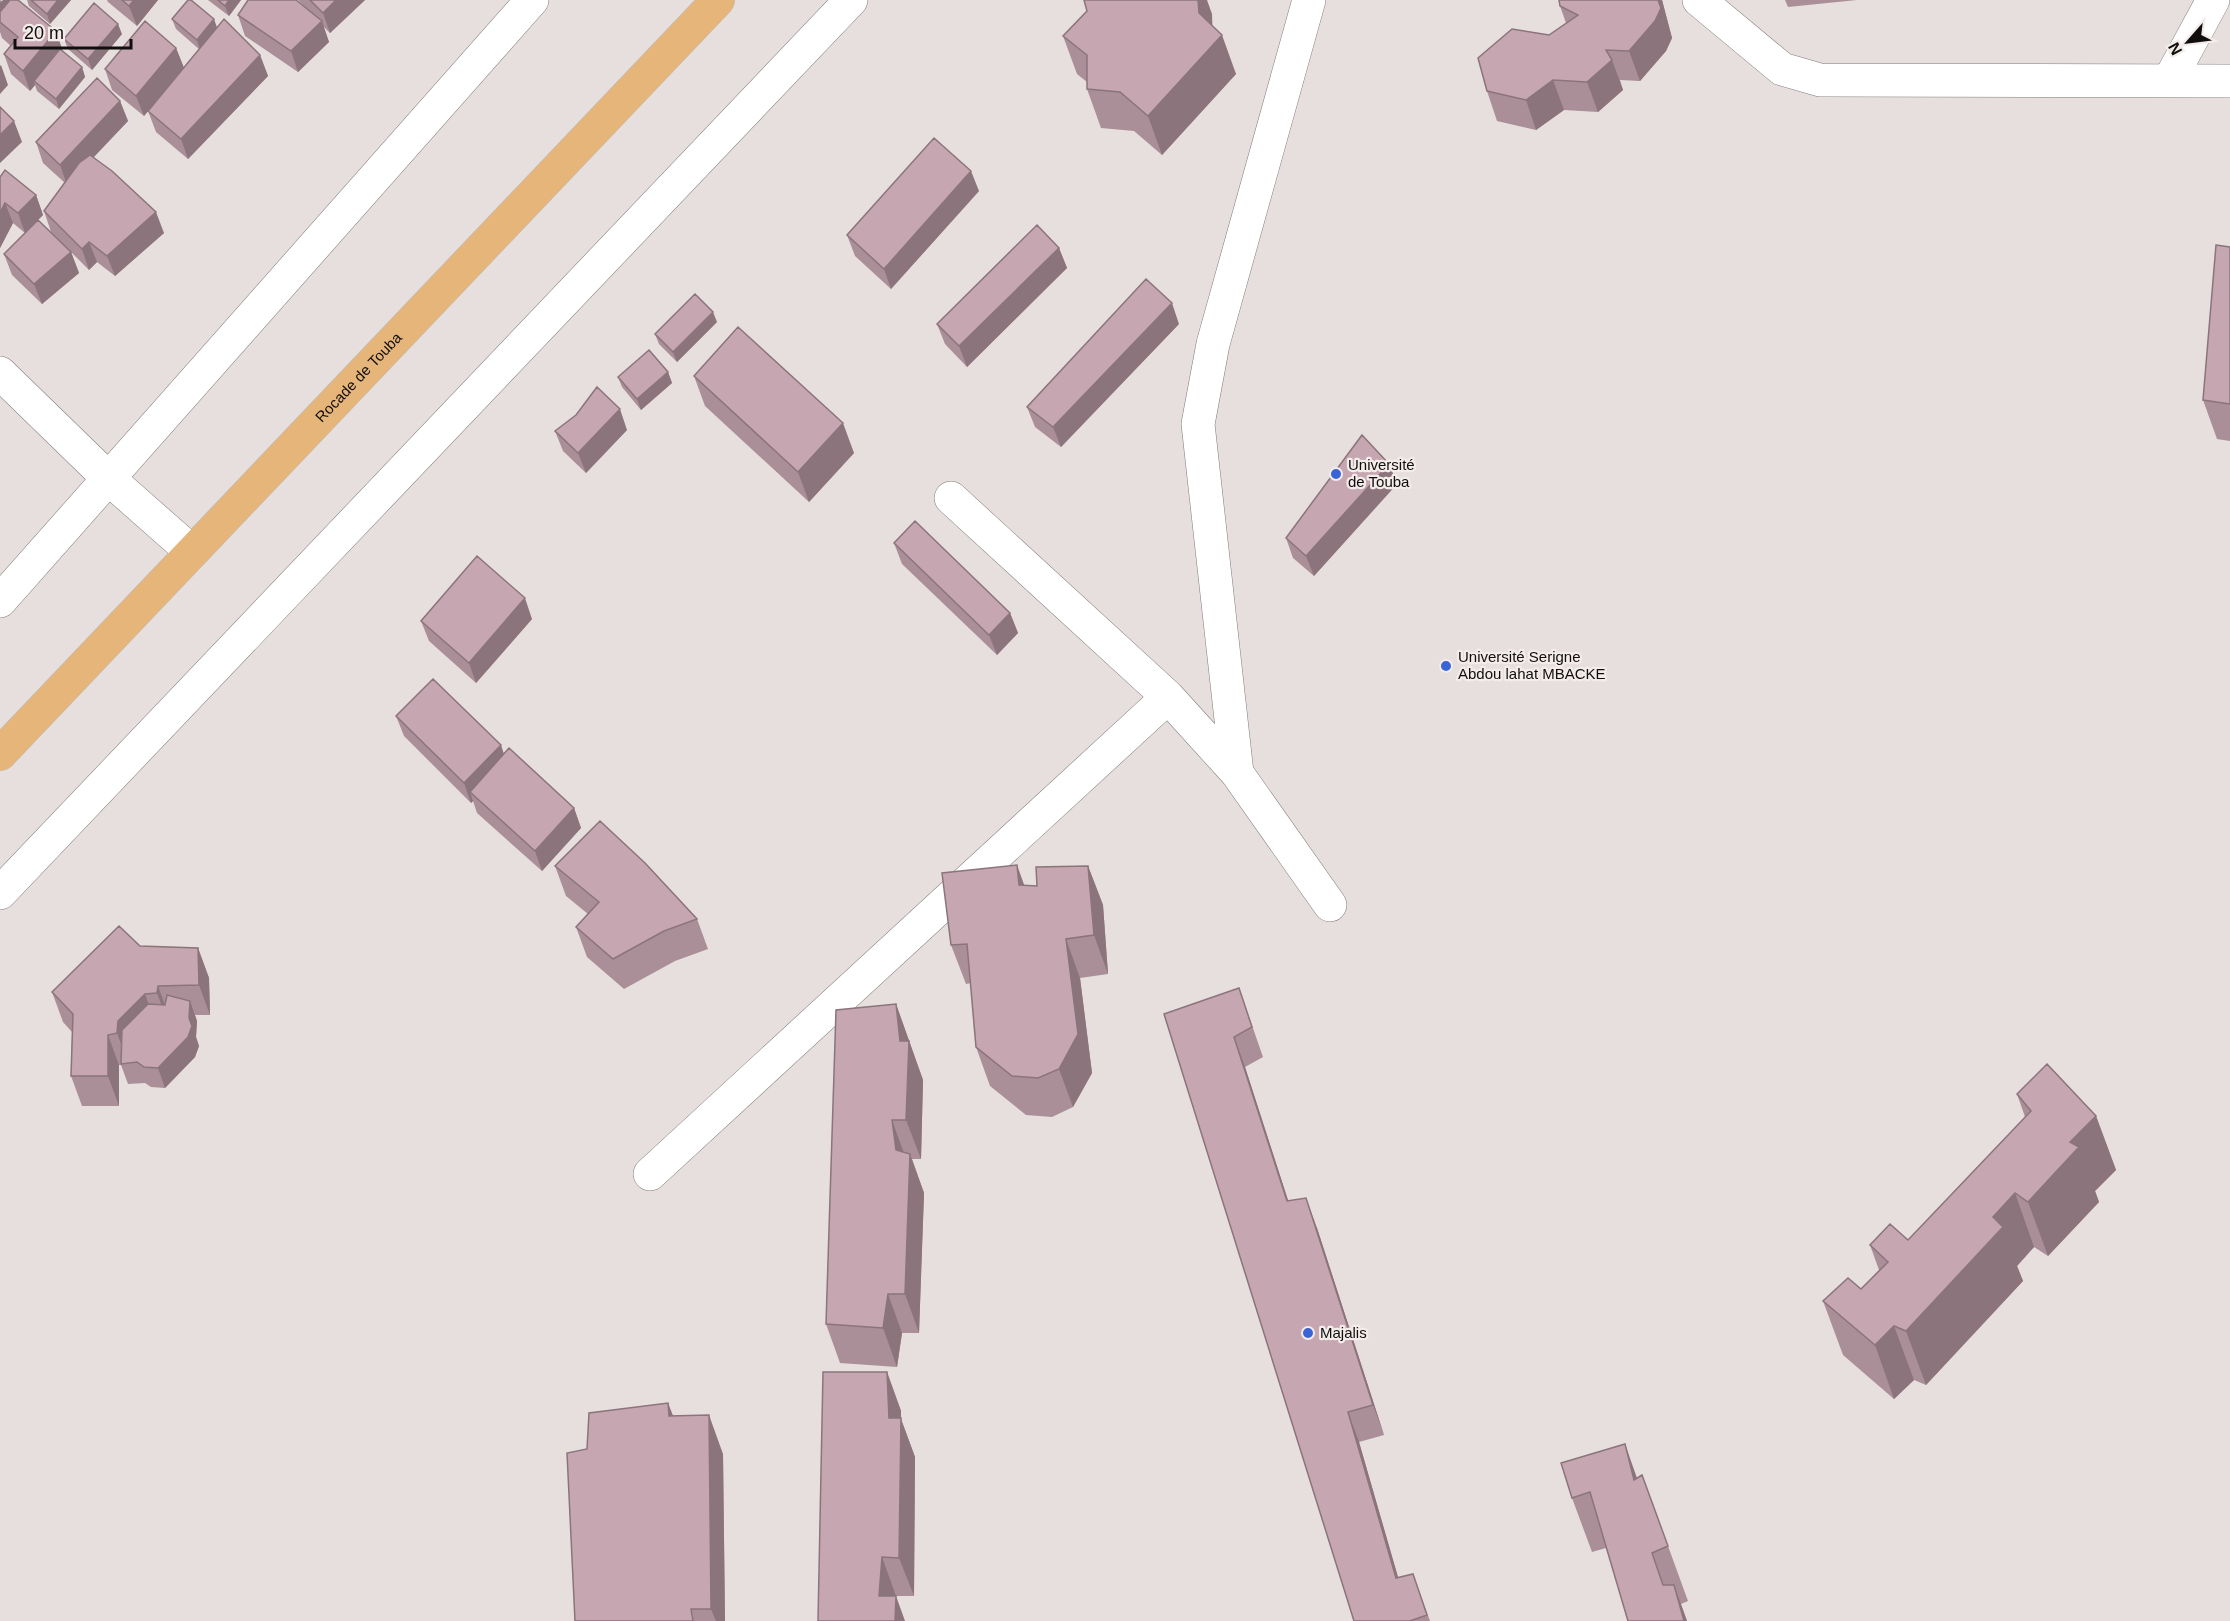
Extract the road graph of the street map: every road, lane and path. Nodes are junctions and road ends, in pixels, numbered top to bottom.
1 (532, 0) edge
2 (718, 0) edge
3 (851, 0) edge
4 (1309, 0) edge
5 (1699, 0) edge
6 (2214, 0) edge
7 (2169, 81) junction
8 (2230, 81) edge
9 (0, 373) edge
10 (108, 478) junction
11 (951, 498) dead end
12 (192, 552) junction
13 (0, 601) edge
14 (1168, 697) junction
15 (0, 754) edge
16 (1238, 773) junction
17 (0, 893) edge
18 (1330, 905) dead end
19 (650, 1174) dead end

1 - 10 street
2 - 12 main road, Rocade de Touba
3 - 17 street
4 - 16 street
5 - 7 street
6 - 7 street
7 - 8 street
9 - 10 street
10 - 12 street
10 - 13 street
11 - 14 street
12 - 15 main road, Rocade de Touba
14 - 16 street
14 - 19 street
16 - 18 street

